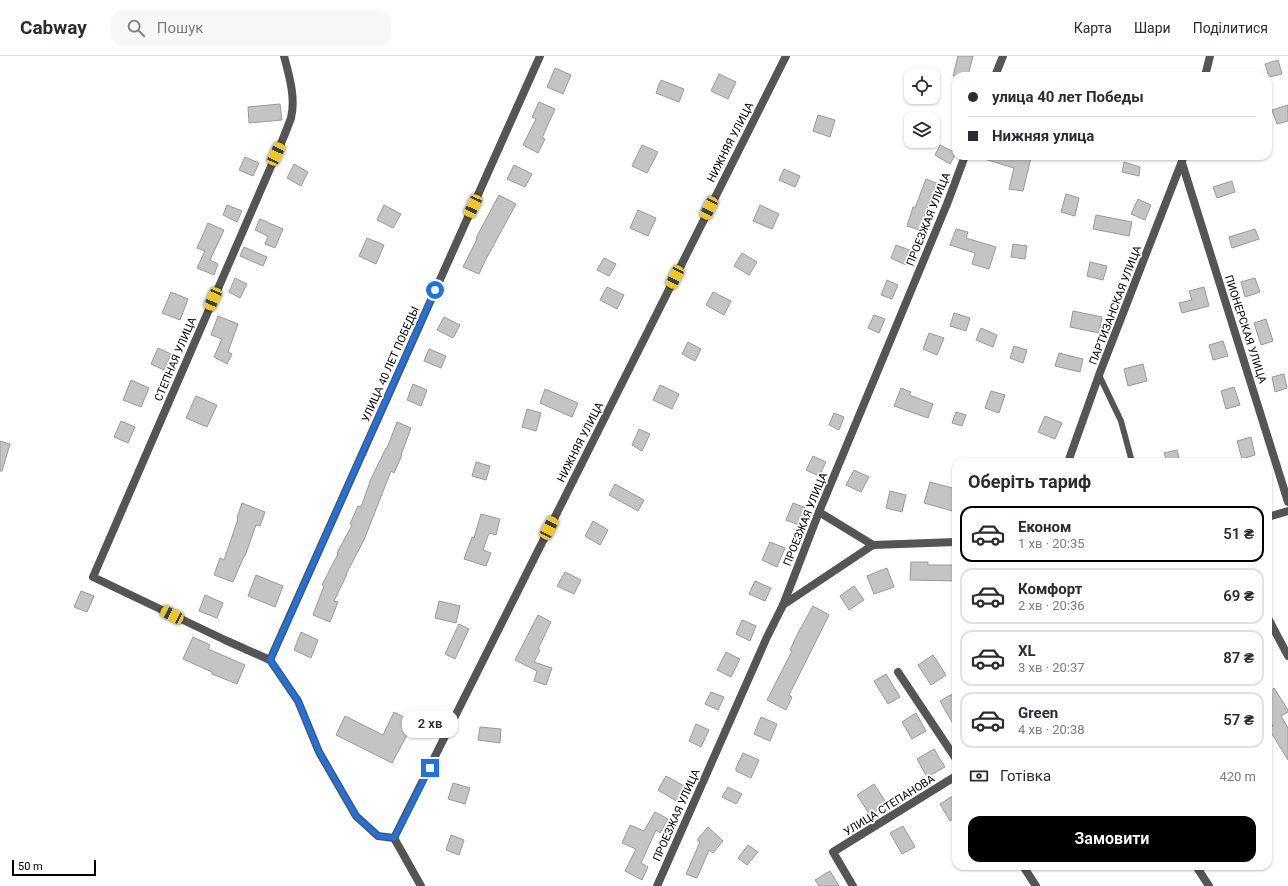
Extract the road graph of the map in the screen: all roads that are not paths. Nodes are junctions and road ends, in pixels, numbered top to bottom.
1 (284, 56) edge
2 (540, 56) edge
3 (786, 56) edge
4 (1003, 56) edge
5 (1210, 56) edge
6 (997, 72) edge
7 (1206, 72) edge
8 (963, 160) edge
9 (1183, 160) edge
10 (1099, 376) junction
11 (1069, 458) edge
12 (1131, 458) edge
13 (1288, 502) edge
14 (1288, 511) edge
15 (819, 512) junction
16 (1272, 517) edge
17 (952, 542) edge
18 (874, 545) junction
19 (783, 605) junction
20 (1272, 626) edge
21 (1288, 656) edge
22 (270, 660) junction
23 (898, 672) dead end
24 (952, 753) edge
25 (952, 778) edge
26 (394, 838) junction
27 (1026, 870) edge
28 (1199, 870) edge
29 (421, 886) edge
30 (657, 886) edge
31 (853, 886) edge
32 (1036, 886) edge
33 (1209, 886) edge

1 - 22 street, СТЕПНАЯ УЛИЦА
2 - 22 street, УЛИЦА 40 ЛЕТ ПОБЕДЫ
3 - 26 street, НИЖНЯЯ УЛИЦА
4 - 6 street
5 - 7 street
8 - 15 street, ПРОЕЗЖАЯ УЛИЦА
9 - 10 street, ПАРТИЗАНСКАЯ УЛИЦА
9 - 13 street, ПИОНЕРСКАЯ УЛИЦА
10 - 11 street, ПАРТИЗАНСКАЯ УЛИЦА
10 - 12 lane
14 - 16 street
15 - 18 street
15 - 19 street, ПРОЕЗЖАЯ УЛИЦА
17 - 18 street
18 - 19 street
19 - 30 street, ПРОЕЗЖАЯ УЛИЦА
20 - 21 street
22 - 26 street
23 - 24 street
25 - 31 street, УЛИЦА СТЕПАНОВА
26 - 29 street
27 - 32 street
28 - 33 street

